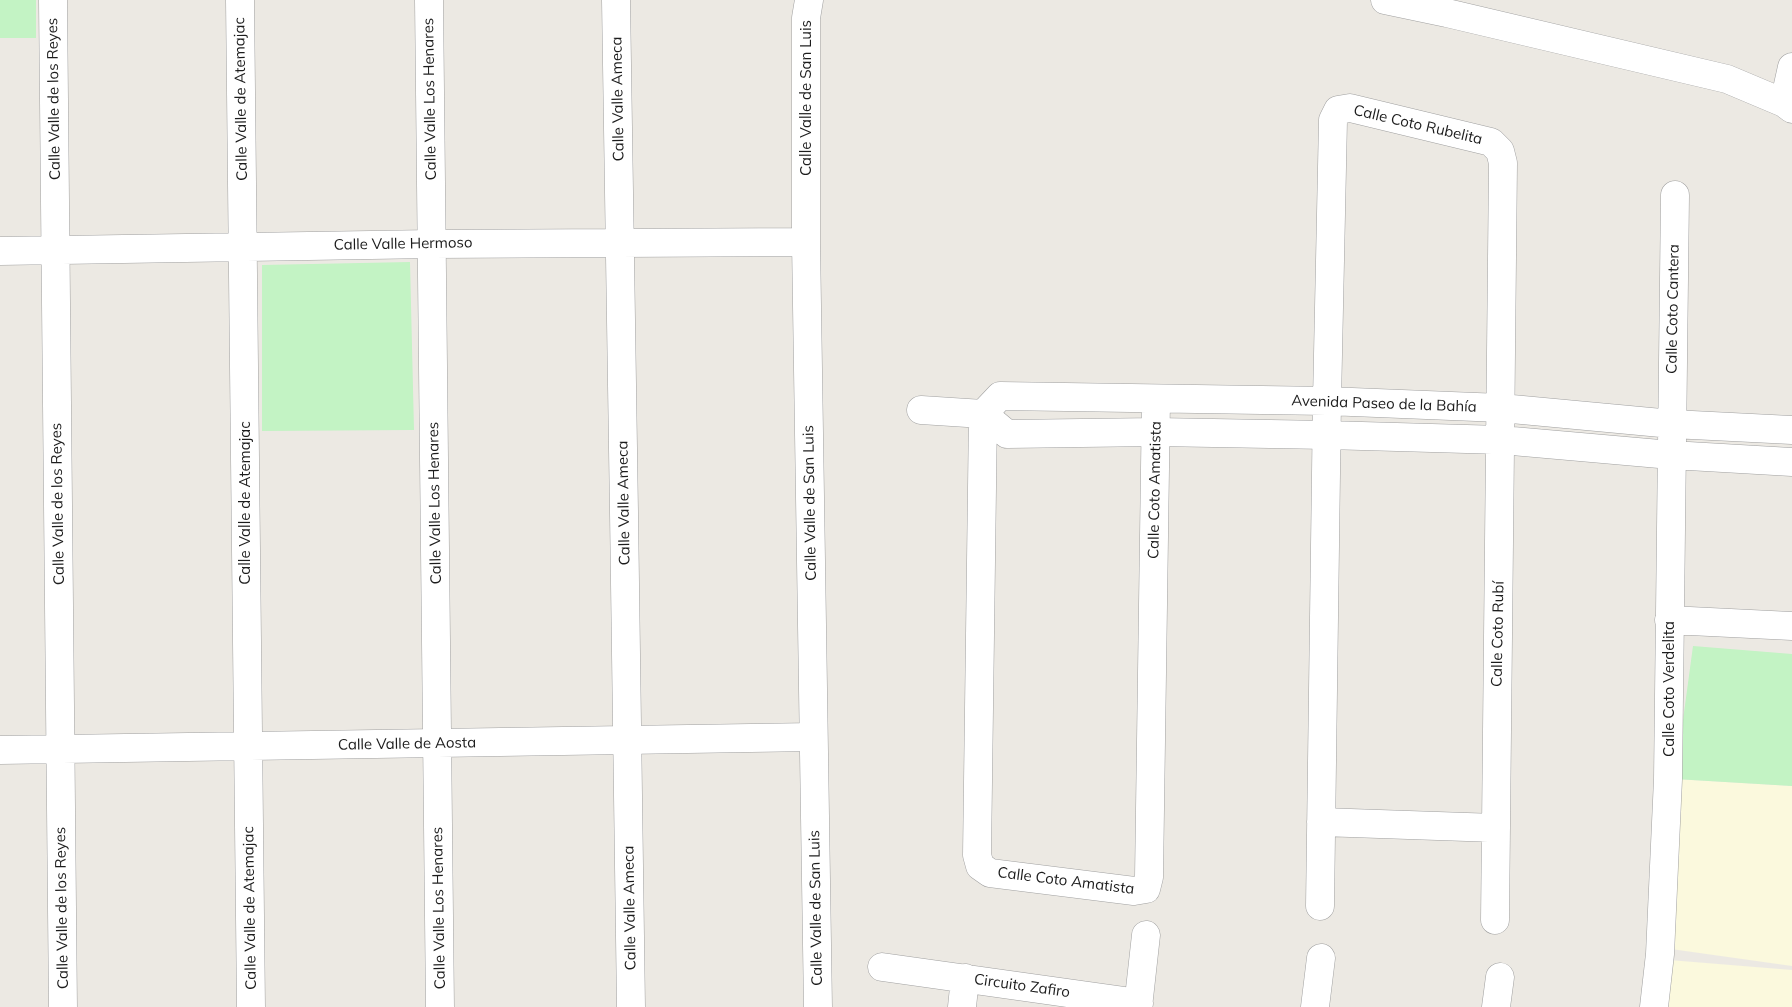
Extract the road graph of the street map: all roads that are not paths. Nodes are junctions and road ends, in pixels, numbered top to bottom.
1 (52, 0) edge
2 (240, 0) edge
3 (429, 0) edge
4 (616, 0) edge
5 (809, 0) edge
6 (1385, 0) edge
7 (1792, 67) edge
8 (1788, 106) edge
9 (1675, 195) dead end
10 (806, 242) junction
11 (621, 243) junction
12 (432, 244) junction
13 (244, 246) junction
14 (55, 250) junction
15 (0, 251) edge
16 (1156, 400) junction
17 (1327, 401) junction
18 (1501, 408) junction
19 (920, 410) dead end
20 (983, 414) junction
21 (1672, 424) junction
22 (1792, 430) edge
23 (1156, 432) junction
24 (1327, 435) junction
25 (1501, 440) junction
26 (1671, 455) junction
27 (1792, 462) edge
28 (1669, 620) junction
29 (1792, 626) edge
30 (813, 737) junction
31 (626, 740) junction
32 (437, 744) junction
33 (247, 747) junction
34 (60, 749) junction
35 (0, 750) edge
36 (1321, 822) junction
37 (1496, 828) junction
38 (1320, 906) dead end
39 (1495, 920) dead end
40 (1146, 935) dead end
41 (1321, 958) dead end
42 (882, 967) dead end
43 (1500, 977) dead end
44 (965, 978) junction
45 (1138, 1005) edge
46 (63, 1007) edge
47 (251, 1007) edge
48 (440, 1007) edge
49 (632, 1007) edge
50 (818, 1007) edge
51 (962, 1007) edge
52 (1315, 1007) edge
53 (1496, 1007) edge
54 (1654, 1007) edge

1 - 14 street, Calle Valle de los Reyes
2 - 13 street, Calle Valle de Atemajac
3 - 12 street, Calle Valle Los Henares
4 - 11 street, Calle Valle Ameca
5 - 10 street, Calle Valle de San Luis
6 - 8 street
7 - 8 street
9 - 21 street, Calle Coto Cantera
10 - 11 street, Calle Valle Hermoso
10 - 30 street, Calle Valle de San Luis
11 - 12 street, Calle Valle Hermoso
11 - 31 street, Calle Valle Ameca
12 - 13 street, Calle Valle Hermoso
12 - 32 street, Calle Valle Los Henares
13 - 14 street, Calle Valle Hermoso
13 - 33 street, Calle Valle de Atemajac
14 - 15 street, Calle Valle Hermoso
14 - 34 street, Calle Valle de los Reyes
16 - 17 street, Avenida Paseo de la Bahía
16 - 20 street, Avenida Paseo de la Bahía
16 - 23 street, Calle Coto Amatista
17 - 18 street, Avenida Paseo de la Bahía
17 - 18 street, Calle Coto Rubelita
17 - 24 street
18 - 21 street, Avenida Paseo de la Bahía
18 - 25 street, Calle Coto Rubí
19 - 20 street
20 - 23 street
20 - 23 street, Calle Coto Amatista
21 - 22 street, Avenida Paseo de la Bahía
21 - 26 street, Calle Coto Verdelita
23 - 24 street
24 - 25 street
24 - 36 street
25 - 26 street
25 - 37 street, Calle Coto Rubí
26 - 27 street
26 - 28 street, Calle Coto Verdelita
28 - 29 street
28 - 54 street, Calle Coto Verdelita
30 - 31 street, Calle Valle de Aosta
30 - 50 street, Calle Valle de San Luis
31 - 32 street, Calle Valle de Aosta
31 - 49 street, Calle Valle Ameca
32 - 33 street, Calle Valle de Aosta
32 - 48 street, Calle Valle Los Henares
33 - 34 street, Calle Valle de Aosta
33 - 47 street, Calle Valle de Atemajac
34 - 35 street, Calle Valle de Aosta
34 - 46 street, Calle Valle de los Reyes
36 - 37 street
36 - 38 street
37 - 39 street, Calle Coto Rubí
40 - 45 street, Circuito Zafiro
41 - 52 street
42 - 44 street, Circuito Zafiro
43 - 53 street
44 - 45 street, Circuito Zafiro
44 - 51 street, Circuito Zafiro

